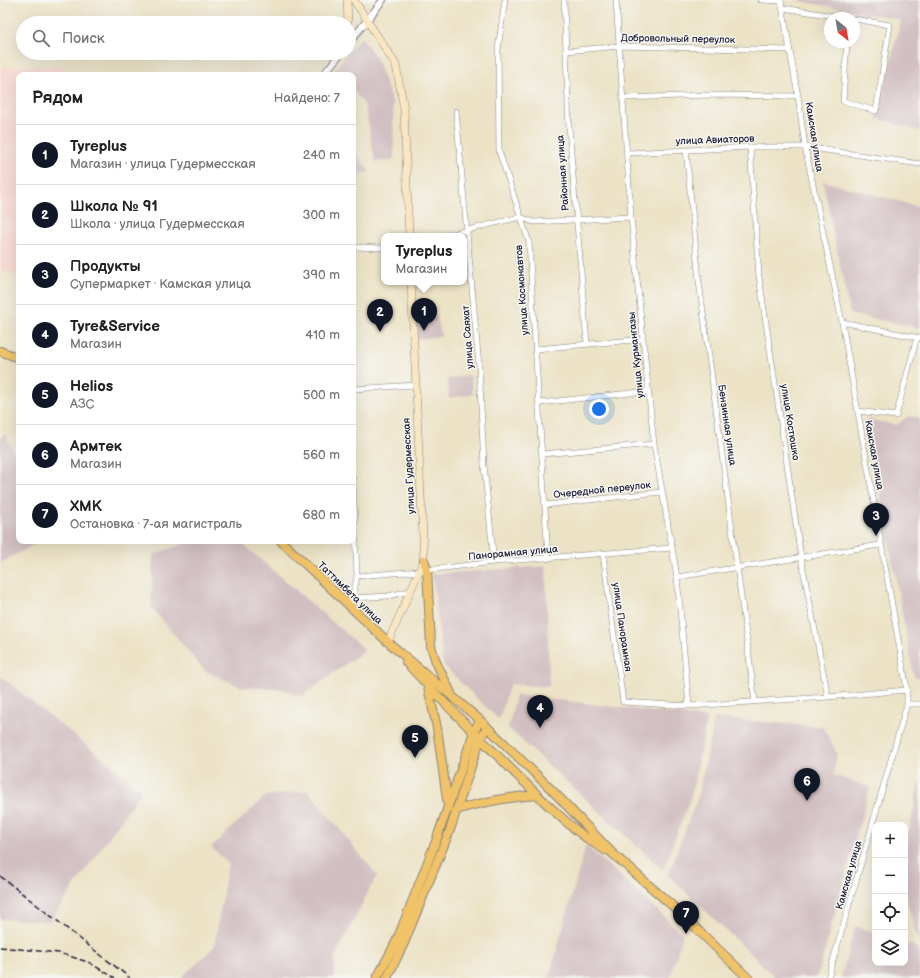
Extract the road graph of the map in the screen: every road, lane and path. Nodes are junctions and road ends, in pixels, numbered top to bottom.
1 (347, 0) edge
2 (354, 0) edge
3 (383, 0) edge
4 (505, 0) edge
5 (564, 0) edge
6 (616, 0) edge
7 (761, 0) edge
8 (781, 0) edge
9 (783, 8) junction
10 (824, 14) edge
11 (348, 16) edge
12 (860, 20) edge
13 (367, 21) junction
14 (356, 34) edge
15 (620, 46) junction
16 (847, 48) edge
17 (790, 50) junction
18 (566, 51) junction
19 (335, 60) edge
20 (325, 72) edge
21 (798, 96) junction
22 (623, 98) junction
23 (456, 111) dead end
24 (804, 147) junction
25 (750, 148) junction
26 (686, 150) junction
27 (627, 153) junction
28 (920, 164) edge
29 (520, 217) junction
30 (631, 217) junction
31 (576, 220) junction
32 (468, 229) junction
33 (409, 233) edge
34 (454, 233) edge
35 (356, 247) edge
36 (381, 248) edge
37 (411, 285) edge
38 (842, 322) junction
39 (918, 338) edge
40 (643, 339) junction
41 (587, 344) junction
42 (536, 349) junction
43 (0, 351) edge
44 (16, 357) edge
45 (415, 385) junction
46 (356, 389) edge
47 (648, 391) junction
48 (539, 403) junction
49 (858, 411) junction
50 (654, 444) junction
51 (542, 454) junction
52 (661, 492) junction
53 (545, 505) junction
54 (285, 544) edge
55 (356, 544) edge
56 (880, 545) junction
57 (672, 548) junction
58 (603, 554) junction
59 (801, 558) junction
60 (548, 559) junction
61 (424, 560) joint
62 (494, 562) junction
63 (738, 568) junction
64 (423, 571) junction
65 (357, 576) junction
66 (677, 577) junction
67 (410, 591) junction
68 (353, 598) junction
69 (351, 609) junction
70 (388, 642) junction
71 (428, 686) junction
72 (908, 690) junction
73 (452, 695) junction
74 (828, 697) junction
75 (755, 702) junction
76 (907, 704) junction
77 (920, 704) edge
78 (689, 706) junction
79 (480, 720) junction
80 (487, 728) junction
81 (474, 732) junction
82 (480, 739) junction
83 (538, 795) junction
84 (452, 808) junction
85 (612, 853) junction
86 (377, 978) edge
87 (387, 978) edge
88 (748, 978) edge
89 (828, 978) edge

1 - 11 main road
2 - 13 main road
3 - 13 street
4 - 29 street, улица Космонавтов
5 - 18 street, Районная улица
6 - 15 street, улица Курмангазы
7 - 8 street
8 - 9 street, Камская улица
9 - 10 street
9 - 17 street, Камская улица
12 - 16 street
13 - 14 street
13 - 33 main road
15 - 17 street, Добровольный переулок
15 - 18 street, Добровольный переулок
15 - 22 street, улица Курмангазы
17 - 21 street, Камская улица
18 - 31 street, Районная улица
19 - 20 street
21 - 22 street
21 - 24 street, Камская улица
22 - 27 street, улица Курмангазы
23 - 32 street, улица Саяхат
24 - 25 street, улица Авиаторов
24 - 28 street, улица Авиаторов
24 - 38 street, Камская улица
25 - 26 street, улица Авиаторов
25 - 59 street, улица Костюшко
26 - 27 street, улица Авиаторов
26 - 63 street, Бензинная улица
27 - 30 street, улица Курмангазы
29 - 31 street
29 - 32 street
29 - 42 street, улица Космонавтов
30 - 31 street
30 - 40 street, улица Курмангазы
31 - 41 street, Районная улица
32 - 34 street
32 - 62 street, улица Саяхат
35 - 36 street
37 - 45 main road, улица Гудермесская
38 - 39 street
38 - 49 street, Камская улица
39 - 49 street
40 - 41 street
40 - 47 street, улица Курмангазы
41 - 42 street
42 - 48 street, улица Космонавтов
43 - 44 main road
45 - 46 street
45 - 61 main road, улица Гудермесская
47 - 48 street
47 - 50 street, улица Курмангазы
48 - 51 street, улица Космонавтов
49 - 56 street, Камская улица
50 - 51 street
50 - 52 street, улица Курмангазы
51 - 53 street, улица Космонавтов
52 - 53 street, Очередной переулок
52 - 57 street, улица Курмангазы
53 - 60 street, улица Космонавтов
54 - 69 main road, Таттимбета улица
55 - 65 street
56 - 59 street
56 - 72 street, Камская улица
57 - 58 street, Панорамная улица
57 - 66 street, улица Курмангазы
58 - 60 street, Панорамная улица
58 - 78 street, улица Панорамная
59 - 63 street
59 - 74 street, улица Костюшко
60 - 62 street, Панорамная улица
61 - 64 main road
62 - 64 street, Панорамная улица
63 - 66 street
63 - 75 street, Бензинная улица
64 - 65 street, Панорамная улица
64 - 67 main road
64 - 73 main road
65 - 68 street
66 - 78 street, улица Курмангазы
67 - 68 street
67 - 70 main road
68 - 69 street
69 - 70 main road, Таттимбета улица
70 - 71 main road
70 - 73 main road
71 - 81 main road
71 - 84 main road
72 - 74 street
72 - 76 street, Камская улица
73 - 79 main road
74 - 75 street
75 - 78 street
76 - 77 street
76 - 89 street, Камская улица
79 - 80 main road
79 - 81 main road
80 - 82 main road
80 - 85 main road
81 - 82 main road
81 - 84 main road
82 - 83 main road
82 - 84 main road
83 - 84 main road
83 - 85 main road
84 - 86 main road
84 - 87 main road
85 - 88 main road

